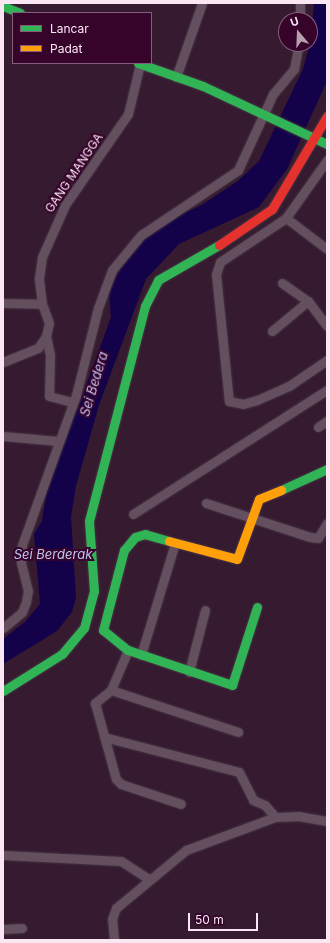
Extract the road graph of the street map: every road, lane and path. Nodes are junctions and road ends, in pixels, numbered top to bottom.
1 (202, 3) edge
2 (3, 6) edge
3 (18, 12) edge
4 (297, 52) edge
5 (139, 64) edge
6 (176, 77) junction
7 (327, 116) edge
8 (269, 117) junction
9 (316, 137) junction
10 (327, 144) edge
11 (327, 160) edge
12 (286, 218) junction
13 (327, 249) edge
14 (282, 283) dead end
15 (308, 301) junction
16 (3, 303) edge
17 (42, 304) junction
18 (327, 326) edge
19 (272, 331) dead end
20 (44, 340) junction
21 (327, 360) edge
22 (3, 362) edge
23 (327, 390) edge
24 (72, 402) junction
25 (327, 420) edge
26 (318, 427) dead end
27 (3, 436) edge
28 (58, 441) junction
29 (327, 470) edge
30 (206, 503) dead end
31 (133, 514) dead end
32 (252, 518) junction
33 (327, 523) edge
34 (175, 543) junction
35 (257, 607) dead end
36 (205, 610) dead end
37 (3, 628) edge
38 (128, 650) junction
39 (141, 655) junction
40 (189, 672) junction
41 (111, 690) junction
42 (3, 691) edge
43 (238, 732) dead end
44 (104, 737) junction
45 (181, 804) dead end
46 (274, 817) junction
47 (327, 821) edge
48 (3, 855) edge
49 (149, 878) junction
50 (22, 928) dead end
51 (3, 929) edge
52 (114, 940) edge

1 - 6 street
2 - 3 street
4 - 8 street
5 - 6 street
5 - 17 street, GANG MANGGA
6 - 8 street
7 - 9 street
8 - 9 street
8 - 24 street
9 - 10 street
9 - 42 street
11 - 12 street
12 - 13 street
12 - 21 street
14 - 15 street
15 - 18 street
15 - 19 street
16 - 17 street
17 - 20 street, GANG MANGGA
20 - 22 street
20 - 24 street, GANG MANGGA
23 - 31 street
24 - 28 street
25 - 26 street
27 - 28 street
28 - 37 street
29 - 32 street
30 - 32 street
32 - 33 street
32 - 34 street
34 - 38 street
34 - 39 street
35 - 40 street
36 - 40 street
38 - 39 street
38 - 41 street
39 - 40 street
41 - 43 street
41 - 44 street
44 - 45 street
44 - 46 street
46 - 47 street
46 - 49 street
48 - 49 street
49 - 52 street
50 - 51 street

